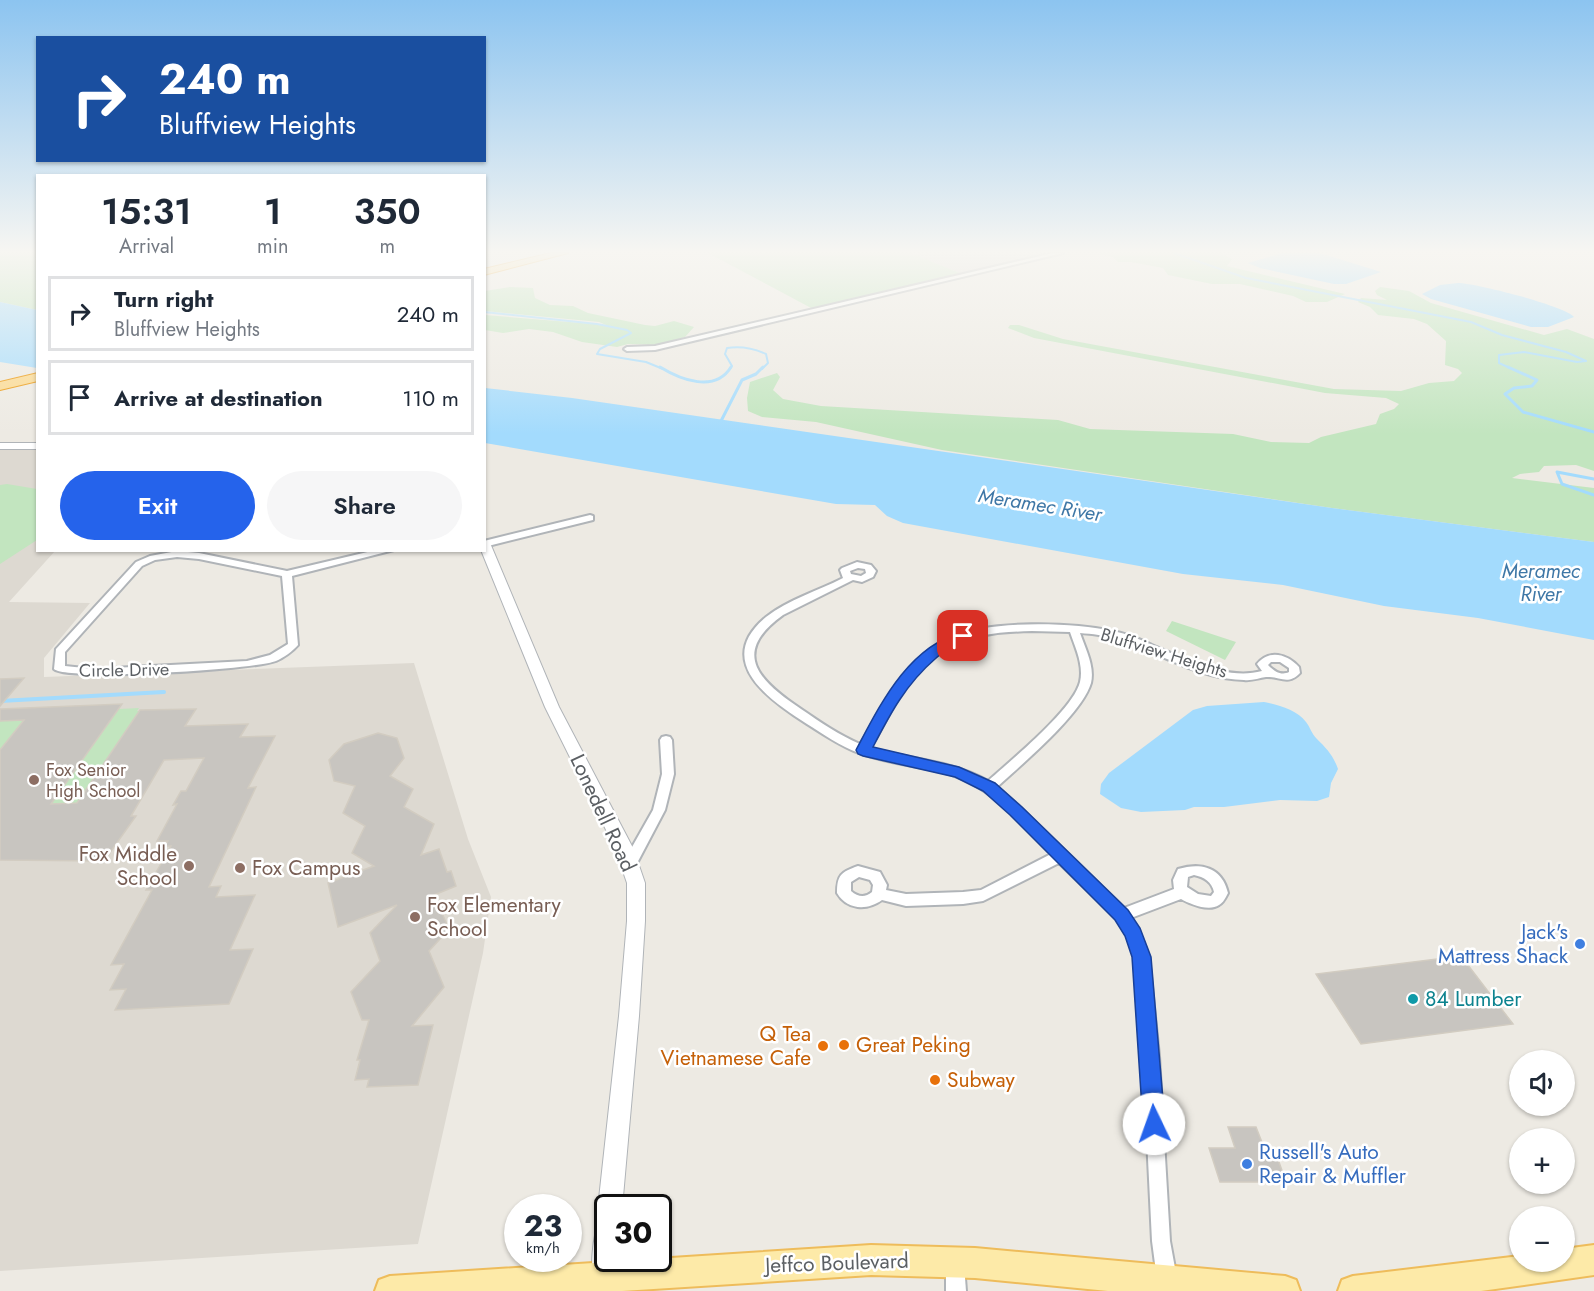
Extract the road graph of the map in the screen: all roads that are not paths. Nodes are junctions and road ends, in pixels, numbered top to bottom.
1 (803, 313) edge
2 (627, 349) dead end
3 (36, 369) edge
4 (36, 377) edge
5 (0, 378) edge
6 (0, 386) edge
7 (0, 446) edge
8 (36, 446) edge
9 (590, 518) dead end
10 (486, 543) edge
11 (486, 545) edge
12 (381, 552) edge
13 (287, 574) junction
14 (850, 578) dead end
15 (1074, 630) junction
16 (1269, 673) dead end
17 (666, 740) dead end
18 (863, 750) junction
19 (989, 787) junction
20 (1060, 856) junction
21 (630, 863) junction
22 (1183, 892) dead end
23 (879, 894) dead end
24 (1122, 915) junction
25 (611, 1194) edge
26 (1594, 1260) edge
27 (954, 1262) junction
28 (604, 1272) edge
29 (604, 1277) junction
30 (703, 1280) edge
31 (1168, 1282) junction
32 (556, 1285) edge
33 (390, 1291) edge
34 (956, 1291) edge
35 (1285, 1291) edge
36 (1353, 1291) edge

1 - 2 street
3 - 5 highway
4 - 6 highway
7 - 8 street
9 - 10 street
11 - 21 street, Lonedell Road
12 - 13 street, Circle Drive
13 - 13 street, Circle Drive
14 - 18 street
15 - 16 street, Bluffview Heights
15 - 18 street, Bluffview Heights
15 - 19 street
17 - 21 street
18 - 19 street
19 - 20 street
20 - 23 street
20 - 24 street
21 - 25 street, Lonedell Road
22 - 24 street
24 - 31 street
26 - 36 main road
27 - 30 main road, Jeffco Boulevard
27 - 31 main road, Jeffco Boulevard
27 - 34 street
28 - 29 street
29 - 30 main road, Jeffco Boulevard
29 - 32 main road, Jeffco Boulevard
31 - 35 main road, Jeffco Boulevard
32 - 33 main road, Jeffco Boulevard

